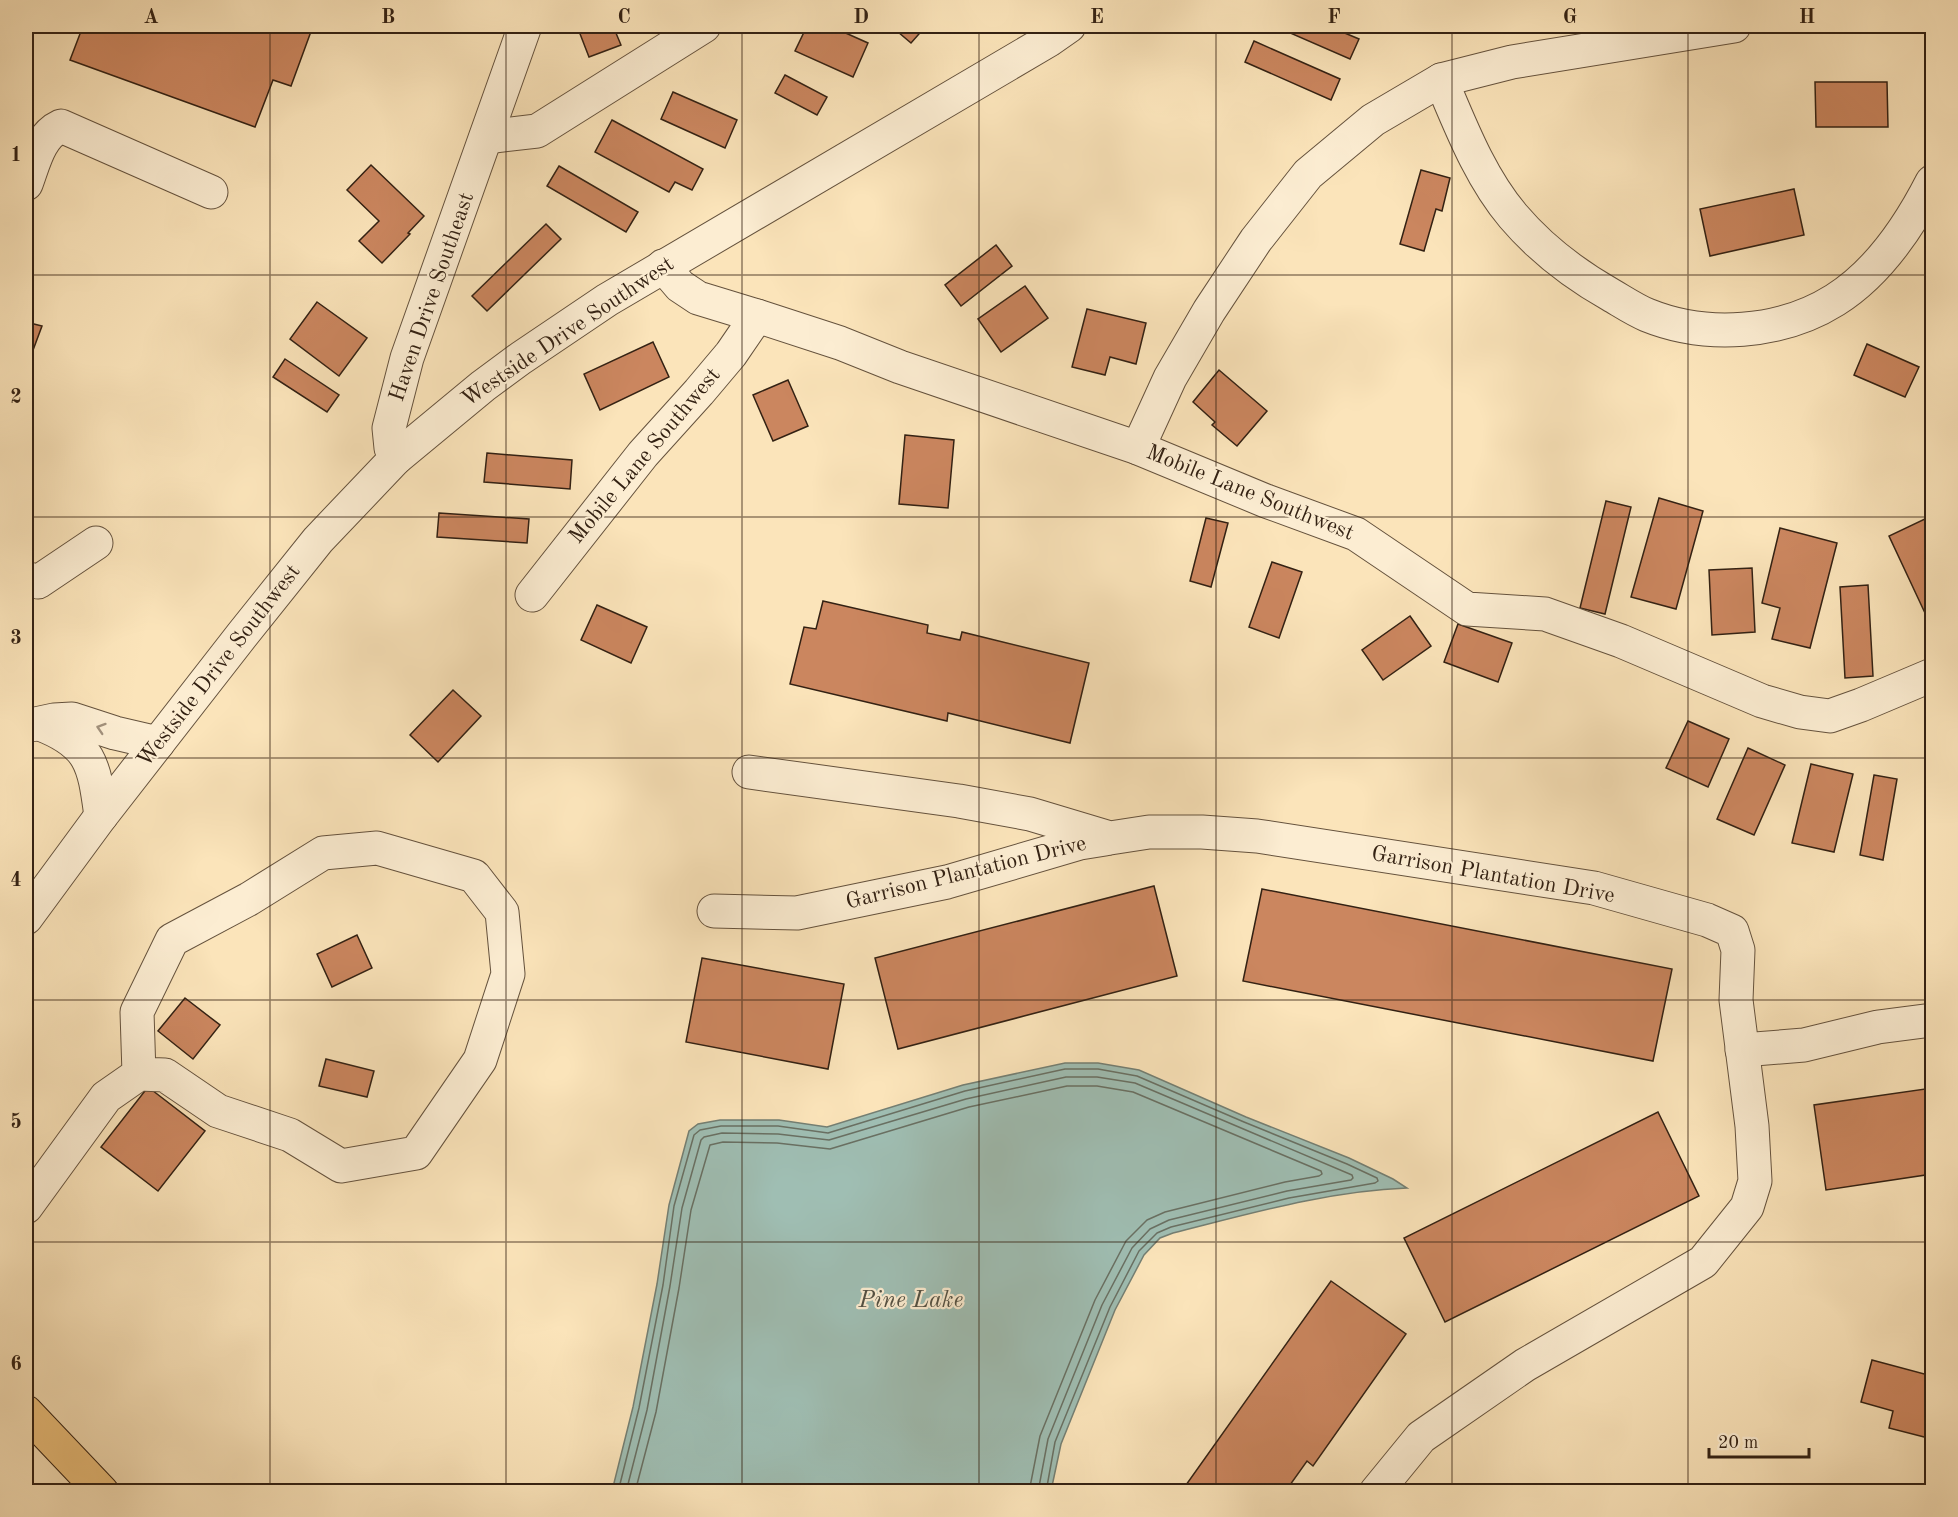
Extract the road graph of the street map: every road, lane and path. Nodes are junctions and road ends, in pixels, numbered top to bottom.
1 (525, 26) edge
2 (704, 26) edge
3 (1069, 26) edge
4 (1727, 26) edge
5 (1684, 30) edge
6 (1441, 80) junction
7 (486, 137) junction
8 (1932, 182) edge
9 (26, 184) edge
10 (211, 192) dead end
11 (663, 266) junction
12 (757, 316) junction
13 (1138, 448) junction
14 (396, 458) junction
15 (96, 543) dead end
16 (26, 578) edge
17 (532, 595) dead end
18 (1932, 675) edge
19 (32, 725) edge
20 (158, 744) junction
21 (749, 772) dead end
22 (101, 816) junction
23 (1110, 838) junction
24 (714, 911) dead end
25 (26, 918) edge
26 (1932, 1020) edge
27 (1742, 1050) junction
28 (139, 1074) junction
29 (26, 1207) edge
30 (26, 1412) edge
31 (102, 1491) edge
32 (1376, 1491) edge

1 - 7 street, Haven Drive Southeast
2 - 7 street
3 - 11 street, Westside Drive Southwest
4 - 5 street
5 - 6 street
6 - 8 street
6 - 13 street
7 - 14 street, Haven Drive Southeast
9 - 10 street
11 - 12 street, Mobile Lane Southwest
11 - 14 street, Westside Drive Southwest
12 - 13 street, Mobile Lane Southwest
12 - 17 street, Mobile Lane Southwest
13 - 18 street, Mobile Lane Southwest
14 - 20 street, Westside Drive Southwest
15 - 16 street
20 -> 19 street
19 - 22 street
20 - 22 street, Westside Drive Southwest
21 - 23 street, Garrison Plantation Drive
22 - 25 street, Westside Drive Southwest
23 - 24 street, Garrison Plantation Drive
23 - 27 street, Garrison Plantation Drive
26 - 27 street
27 - 32 street, Garrison Plantation Drive
28 - 28 street
28 - 29 street
30 - 31 main road

